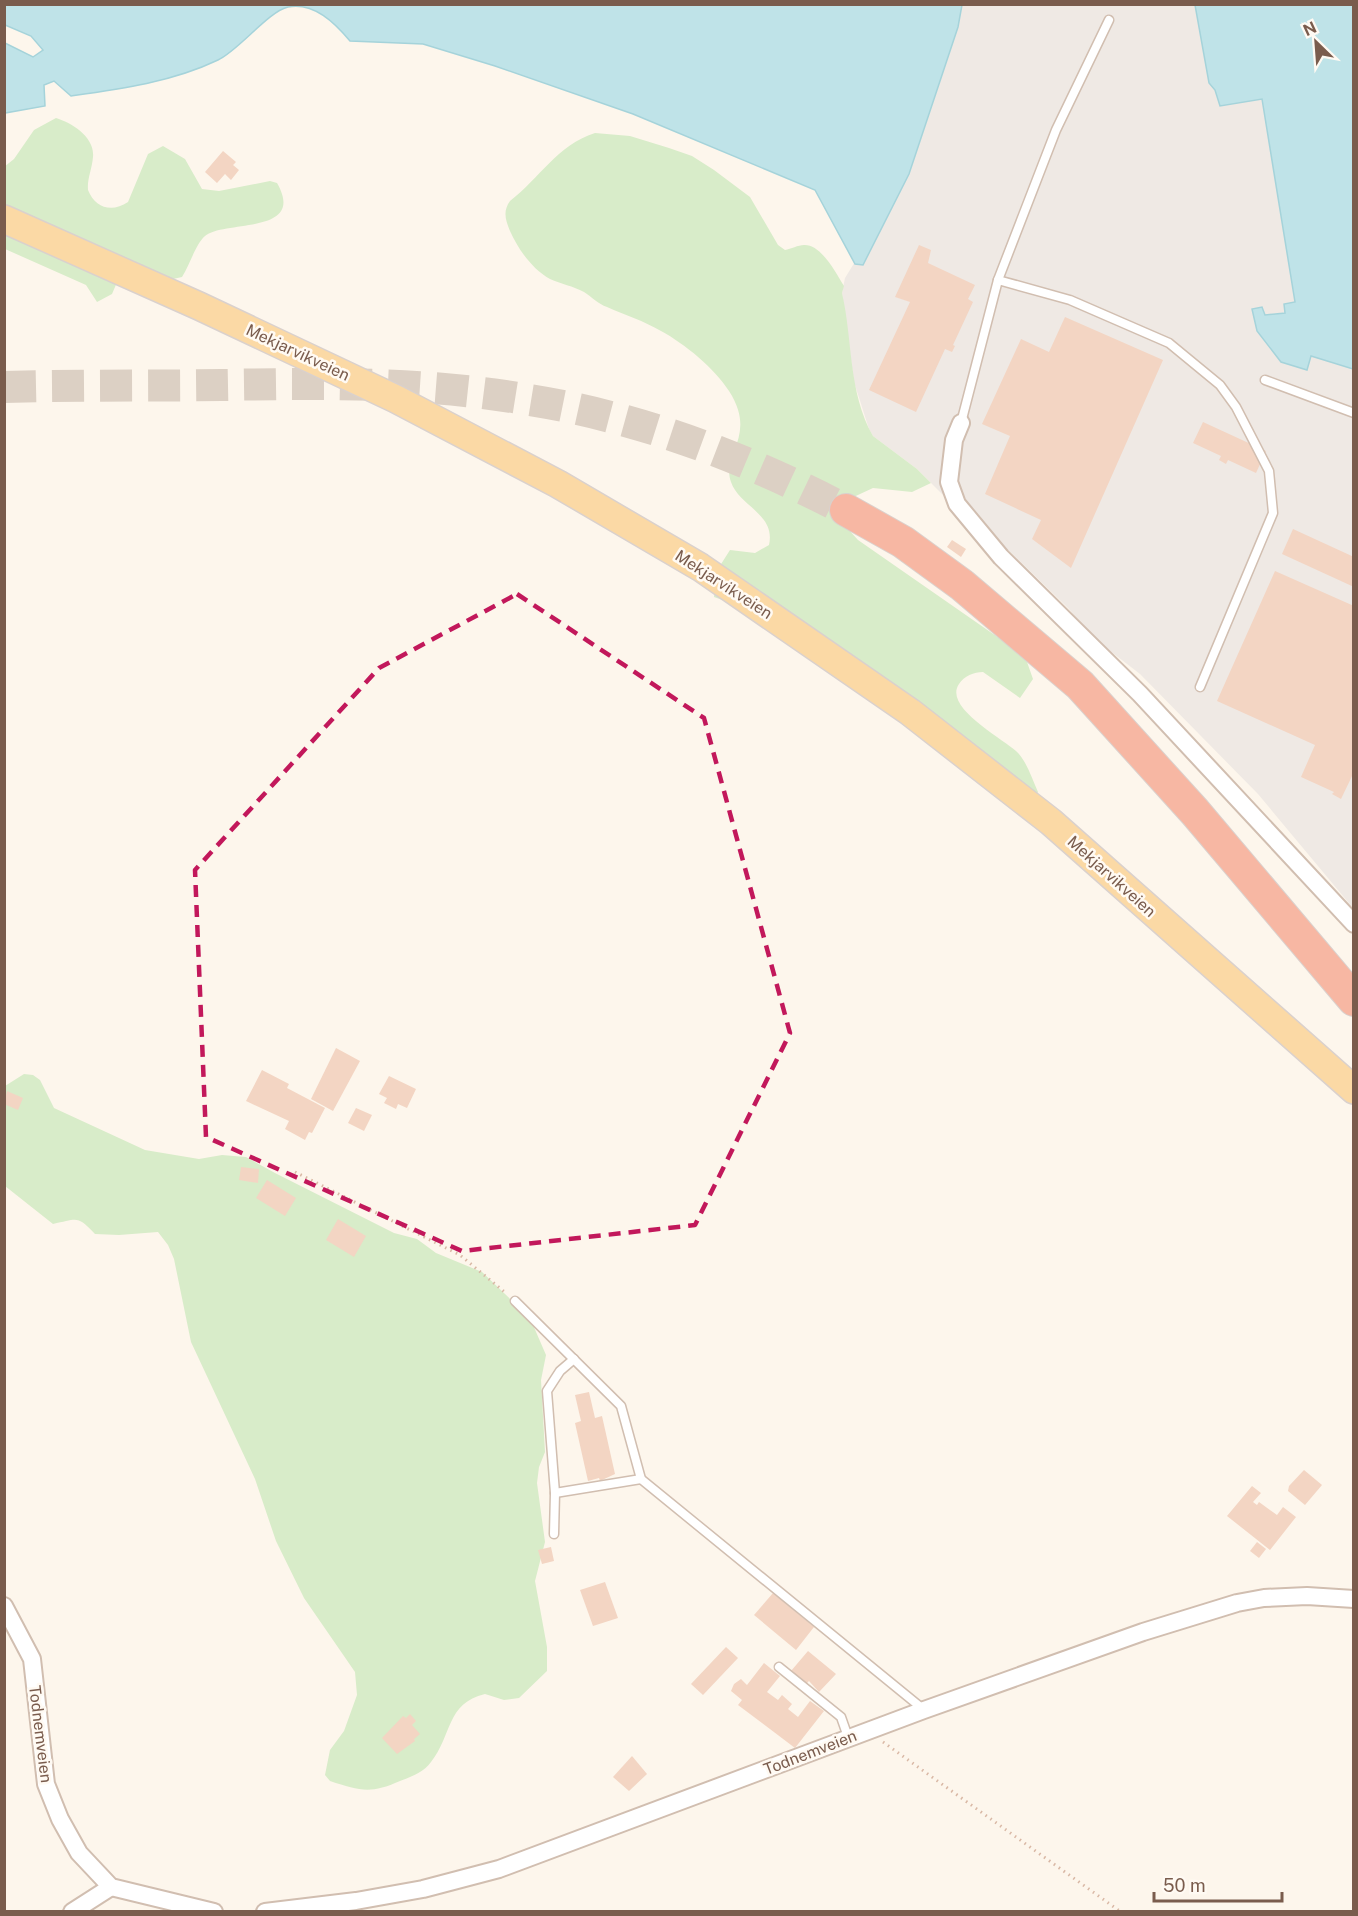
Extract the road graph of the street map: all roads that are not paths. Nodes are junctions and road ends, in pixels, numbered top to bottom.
1 (1109, 20) dead end
2 (4, 219) edge
3 (999, 280) junction
4 (1265, 380) dead end
5 (1353, 413) edge
6 (961, 423) joint
7 (846, 510) tunnel mouth
8 (1200, 687) dead end
9 (1353, 924) edge
10 (1353, 1000) edge
11 (1353, 1090) edge
12 (515, 1301) road end
13 (574, 1359) junction
14 (641, 1479) junction
15 (555, 1493) junction
16 (554, 1534) dead end
17 (1353, 1599) edge
18 (4, 1606) edge
19 (779, 1667) dead end
20 (924, 1710) junction
21 (848, 1737) junction
22 (111, 1887) junction
23 (72, 1911) edge
24 (214, 1911) edge
25 (265, 1911) edge

1 - 3 lane
2 - 11 main road, Mekjarvikveien
3 - 6 lane
3 - 8 lane
4 - 5 lane
6 - 9 street
7 - 10 highway
12 - 13 lane
13 - 14 lane
13 - 15 lane
14 - 15 lane
14 - 20 lane
15 - 16 lane
17 - 20 street, Todnemveien
18 - 22 street, Todnemveien
19 - 21 lane
20 - 21 street, Todnemveien
21 - 25 street, Todnemveien
22 - 23 street
22 - 24 street

